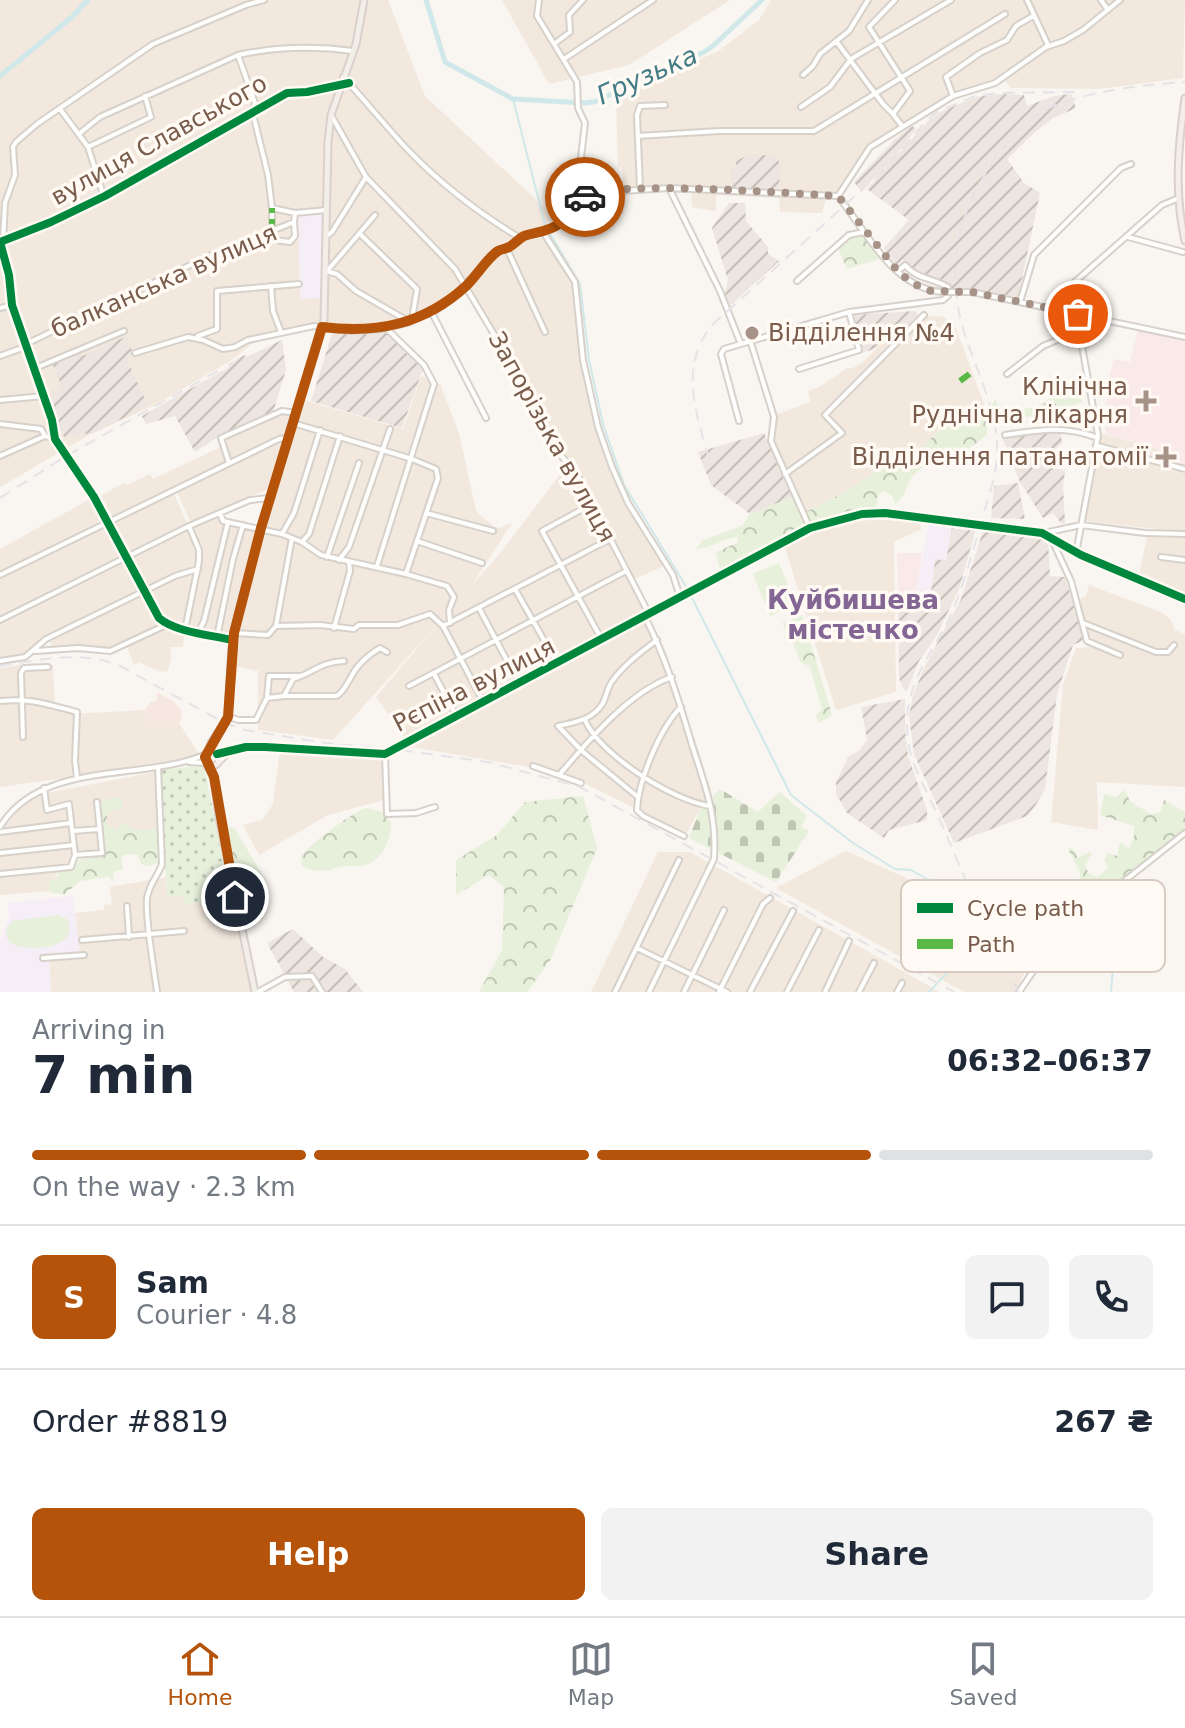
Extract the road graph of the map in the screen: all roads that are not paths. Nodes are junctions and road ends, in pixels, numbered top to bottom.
1 (264, 0) edge
2 (364, 0) edge
3 (539, 0) edge
4 (583, 0) edge
5 (653, 0) edge
6 (868, 0) edge
7 (895, 0) edge
8 (951, 0) edge
9 (1027, 0) edge
10 (1101, 0) edge
11 (1120, 0) edge
12 (1108, 10) junction
13 (1005, 14) dead end
14 (1033, 16) junction
15 (836, 41) junction
16 (878, 42) junction
17 (554, 44) junction
18 (1048, 45) junction
19 (353, 51) junction
20 (238, 55) junction
21 (564, 59) junction
22 (851, 59) junction
23 (803, 75) dead end
24 (902, 76) junction
25 (342, 80) junction
26 (875, 93) junction
27 (145, 96) junction
28 (953, 96) junction
29 (1185, 98) edge
30 (665, 105) dead end
31 (801, 107) dead end
32 (60, 109) junction
33 (253, 114) junction
34 (893, 114) junction
35 (331, 115) junction
36 (902, 126) junction
37 (80, 133) junction
38 (638, 136) junction
39 (88, 147) junction
40 (1131, 164) dead end
41 (366, 177) junction
42 (669, 188) junction
43 (640, 189) junction
44 (585, 196) junction
45 (838, 196) junction
46 (104, 197) junction
47 (1179, 198) junction
48 (272, 208) junction
49 (327, 210) junction
50 (295, 213) junction
51 (375, 215) dead end
52 (294, 222) junction
53 (272, 231) junction
54 (545, 231) junction
55 (864, 232) junction
56 (360, 234) junction
57 (327, 236) junction
58 (257, 237) junction
59 (521, 237) junction
60 (1128, 237) junction
61 (1185, 241) edge
62 (2, 242) edge
63 (507, 249) junction
64 (1183, 252) edge
65 (326, 271) junction
66 (898, 271) junction
67 (797, 281) dead end
68 (299, 284) dead end
69 (271, 286) junction
70 (467, 286) junction
71 (1069, 287) dead end
72 (1020, 302) junction
73 (12, 305) junction
74 (0, 308) edge
75 (849, 312) junction
76 (432, 313) junction
77 (1078, 314) junction
78 (924, 315) dead end
79 (411, 321) junction
80 (322, 327) junction
81 (386, 328) junction
82 (124, 331) dead end
83 (1079, 331) junction
84 (281, 332) junction
85 (545, 332) dead end
86 (195, 337) junction
87 (1185, 337) edge
88 (750, 340) junction
89 (740, 343) junction
90 (25, 346) junction
91 (135, 353) dead end
92 (0, 356) edge
93 (33, 369) junction
94 (799, 369) dead end
95 (1007, 374) dead end
96 (44, 396) junction
97 (0, 400) edge
98 (296, 413) junction
99 (486, 418) dead end
100 (739, 421) dead end
101 (293, 423) junction
102 (0, 424) edge
103 (390, 429) dead end
104 (320, 430) junction
105 (1005, 435) dead end
106 (45, 436) junction
107 (340, 436) junction
108 (288, 438) junction
109 (1098, 438) junction
110 (55, 439) junction
111 (1098, 446) junction
112 (383, 450) junction
113 (0, 456) edge
114 (412, 459) junction
115 (229, 463) junction
116 (359, 463) dead end
117 (1185, 469) edge
118 (785, 474) junction
119 (270, 498) junction
120 (592, 504) junction
121 (220, 513) junction
122 (426, 513) junction
123 (109, 522) junction
124 (228, 522) junction
125 (243, 525) junction
126 (1081, 525) junction
127 (189, 526) junction
128 (261, 528) junction
129 (810, 528) junction
130 (493, 531) dead end
131 (1042, 533) junction
132 (282, 534) junction
133 (1185, 534) edge
134 (292, 537) junction
135 (1051, 538) junction
136 (610, 539) junction
137 (417, 541) junction
138 (302, 542) junction
139 (1076, 553) junction
140 (127, 557) junction
141 (327, 557) junction
142 (1161, 557) dead end
143 (339, 560) junction
144 (1185, 560) edge
145 (349, 562) junction
146 (482, 563) dead end
147 (561, 564) junction
148 (377, 567) junction
149 (198, 569) junction
150 (627, 571) junction
151 (406, 574) junction
152 (0, 575) edge
153 (515, 589) junction
154 (145, 592) junction
155 (578, 597) junction
156 (680, 597) junction
157 (1185, 599) edge
158 (479, 608) junction
159 (647, 616) junction
160 (0, 620) edge
161 (533, 621) junction
162 (450, 623) junction
163 (1083, 623) junction
164 (166, 625) junction
165 (276, 626) junction
166 (443, 626) junction
167 (334, 628) junction
168 (185, 630) junction
169 (198, 633) junction
170 (234, 633) junction
171 (217, 637) junction
172 (232, 640) junction
173 (496, 640) junction
174 (602, 640) junction
175 (657, 640) junction
176 (1174, 645) dead end
177 (32, 651) junction
178 (387, 652) dead end
179 (1120, 655) dead end
180 (460, 659) junction
181 (0, 661) edge
182 (344, 661) dead end
183 (557, 664) junction
184 (48, 667) dead end
185 (434, 674) junction
186 (305, 675) junction
187 (672, 677) junction
188 (520, 684) junction
189 (409, 686) dead end
190 (284, 696) junction
191 (267, 698) junction
192 (22, 699) junction
193 (0, 701) edge
194 (484, 703) junction
195 (681, 707) junction
196 (228, 717) junction
197 (457, 717) junction
198 (585, 720) junction
199 (594, 736) junction
200 (23, 737) dead end
201 (234, 750) junction
202 (581, 750) junction
203 (212, 753) junction
204 (385, 754) junction
205 (182, 763) junction
206 (218, 763) junction
207 (206, 764) junction
208 (533, 766) dead end
209 (158, 767) junction
210 (560, 774) junction
211 (644, 776) junction
212 (214, 777) junction
213 (77, 779) junction
214 (581, 783) dead end
215 (44, 788) junction
216 (638, 797) junction
217 (97, 802) dead end
218 (710, 806) junction
219 (435, 807) dead end
220 (71, 823) junction
221 (0, 829) edge
222 (100, 829) junction
223 (72, 831) junction
224 (1185, 833) edge
225 (684, 836) dead end
226 (74, 845) junction
227 (0, 853) edge
228 (75, 855) junction
229 (679, 860) dead end
230 (0, 874) edge
231 (1125, 880) edge
232 (770, 898) dead end
233 (127, 906) dead end
234 (724, 910) dead end
235 (793, 911) dead end
236 (819, 930) dead end
237 (184, 931) dead end
238 (151, 934) junction
239 (129, 937) junction
240 (82, 940) dead end
241 (849, 941) dead end
242 (637, 948) junction
243 (84, 955) dead end
244 (43, 958) dead end
245 (664, 962) junction
246 (874, 963) dead end
247 (1031, 972) edge
248 (692, 975) junction
249 (902, 983) dead end
250 (720, 990) edge
251 (157, 992) edge
252 (256, 992) edge
253 (322, 992) edge
254 (615, 992) edge
255 (649, 992) edge
256 (684, 992) edge
257 (727, 992) edge
258 (750, 992) edge
259 (787, 992) edge
260 (825, 992) edge
261 (859, 992) edge
262 (897, 992) edge
263 (1019, 992) edge

1 - 32 street
2 - 19 main road
3 - 17 street
4 - 17 street
5 - 21 street
6 - 15 street
7 - 16 street
8 - 16 street
9 - 14 street
10 - 12 street
11 - 12 street
12 - 18 street
13 - 24 street
14 - 18 street
14 - 28 street
15 - 22 street
15 - 23 street
16 - 22 street
16 - 24 street
17 - 21 street
18 - 28 street
19 - 20 street
19 - 25 main road
20 - 27 street
20 - 33 street
21 - 44 street
22 - 26 street
22 - 31 street
24 - 26 street
24 - 34 street
25 - 33 street, вулиця Славського
25 - 35 main road
25 - 59 street
26 - 34 street
26 - 38 street
27 - 37 street
27 - 39 street
28 - 36 street
29 - 47 main road
30 - 38 street
32 - 37 street
32 - 62 street
33 - 46 street, вулиця Славського
33 - 48 street
34 - 36 street
35 - 41 street, Запорізька вулиця
35 - 49 main road
36 - 45 street
37 - 39 street
38 - 43 street
39 - 46 street
40 - 72 street
41 - 57 street
41 - 70 street, Запорізька вулиця
42 - 43 street
42 - 45 street
42 - 89 street
43 - 44 street
44 - 54 street
45 - 55 street
46 - 62 street, вулиця Славського
47 - 60 street
47 - 61 main road
48 - 50 street
48 - 53 street
49 - 50 street
49 - 57 main road
50 - 52 street, балканська вулиця
51 - 56 street
52 - 53 street, балканська вулиця
52 - 58 street
53 - 58 street, балканська вулиця
54 - 59 street
54 - 156 street
55 - 66 street
55 - 67 street
56 - 65 street
56 - 79 street
57 - 65 main road
58 - 90 street, балканська вулиця
59 - 63 street
60 - 64 street
60 - 71 street
62 - 73 street
63 - 70 street
63 - 85 street
65 - 79 street
65 - 80 main road
66 - 72 street, bridge
66 - 75 street
68 - 69 street
69 - 84 street
69 - 86 street
70 - 76 street
70 - 120 street, Запорізька вулиця
72 - 77 street
73 - 74 street
73 - 90 street
75 - 88 street
75 - 94 street
76 - 79 street
76 - 99 street
77 - 83 street
77 - 87 street
78 - 118 street
79 - 81 street
80 - 81 street
80 - 84 street
80 - 98 main road
81 - 114 street
82 - 93 street
83 - 95 street
83 - 109 street
84 - 86 street
86 - 91 street
88 - 89 street
88 - 118 street
89 - 100 street
90 - 92 street, балканська вулиця
90 - 93 street
93 - 96 street
96 - 97 street
96 - 110 street
98 - 101 main road
98 - 115 street
101 - 104 street
101 - 108 main road
102 - 106 street
103 - 112 street
104 - 107 street
104 - 132 street
105 - 109 street
106 - 110 street
106 - 113 street
107 - 112 street
107 - 138 street
108 - 115 street
108 - 119 main road
109 - 111 street
110 - 123 street
111 - 117 street
111 - 126 street
112 - 114 street
112 - 143 street
114 - 122 street
114 - 148 street
115 - 123 street
116 - 141 street
118 - 129 street
119 - 121 street
119 - 128 main road
120 - 136 street, Запорізька вулиця
120 - 147 street
121 - 124 street
121 - 127 street
122 - 130 street
122 - 137 street
123 - 140 street
123 - 152 street
124 - 125 street
124 - 169 street
125 - 128 street
125 - 171 street
126 - 131 street
126 - 133 street
126 - 139 street
127 - 140 street
127 - 149 street
128 - 132 street
128 - 170 main road
129 - 131 street, Рєпіна вулиця
129 - 156 street, Рєпіна вулиця
131 - 135 street
132 - 134 street
134 - 138 street
134 - 165 street
135 - 139 street
135 - 163 street
136 - 147 street
136 - 150 street, Запорізька вулиця
137 - 146 street
137 - 151 street
138 - 141 street
139 - 157 street
140 - 154 street
140 - 160 street
141 - 143 street
142 - 144 street
143 - 145 street
145 - 148 street
145 - 167 street
147 - 153 street
147 - 155 street
148 - 151 street
149 - 154 street
149 - 168 street
150 - 155 street
150 - 159 street, Запорізька вулиця
151 - 162 street
153 - 158 street
153 - 161 street
154 - 164 street
154 - 177 street
155 - 161 street
155 - 174 street
156 - 159 street, Рєпіна вулиця
158 - 162 street
158 - 173 street
159 - 174 street, Рєпіна вулиця
159 - 175 street, Запорізька вулиця
161 - 173 street
161 - 183 street
162 - 166 street
163 - 176 street
163 - 179 street
164 - 168 street
164 - 177 street
165 - 167 street
165 - 170 street
166 - 167 street
166 - 180 street
168 - 169 street
169 - 171 street
170 - 172 main road
171 - 172 street
172 - 196 main road
173 - 180 street
173 - 188 street
174 - 183 street, Рєпіна вулиця
175 - 187 street, Запорізька вулиця
175 - 198 street
177 - 181 street
178 - 190 street
180 - 185 street
180 - 194 street
182 - 186 street
183 - 188 street, Рєпіна вулиця
184 - 192 street
185 - 189 street
185 - 197 street
186 - 190 street
186 - 191 street
187 - 195 street, Запорізька вулиця
187 - 199 street
188 - 194 street, Рєпіна вулиця
190 - 191 street
191 - 196 street
192 - 193 street
192 - 200 street
192 - 213 street
194 - 197 street, Рєпіна вулиця
195 - 211 street
195 - 218 street, Запорізька вулиця
196 - 203 main road
197 - 204 street, Рєпіна вулиця
198 - 199 street
198 - 202 street
199 - 202 street
199 - 211 street
201 - 203 street, Рєпіна вулиця
201 - 204 street, Рєпіна вулиця
201 - 206 street
202 - 210 street
202 - 216 street
203 - 205 street, Рєпіна вулиця
203 - 206 main road
203 - 207 main road
204 - 219 street
205 - 207 street
205 - 209 street, Рєпіна вулиця
206 - 207 main road
206 - 212 main road
207 - 212 main road
208 - 210 street
209 - 213 street, Рєпіна вулиця
209 - 238 street
210 - 214 street
211 - 216 street
211 - 218 street
212 - 252 main road
213 - 215 street, Рєпіна вулиця
215 - 220 street
215 - 221 street, Рєпіна вулиця
216 - 225 street
217 - 222 street
218 - 245 street, Запорізька вулиця
220 - 221 street
220 - 223 street
222 - 223 street
222 - 228 street
223 - 226 street
224 - 231 street
226 - 227 street
226 - 228 street
228 - 230 street
229 - 242 street
232 - 250 street
233 - 239 street
234 - 248 street
235 - 258 street
236 - 259 street
237 - 238 street
238 - 239 street
238 - 251 street
239 - 240 street
241 - 260 street
242 - 245 street
242 - 254 street
243 - 244 street
245 - 248 street
245 - 255 street, Запорізька вулиця
246 - 261 street
247 - 263 street
248 - 250 street
248 - 256 street
249 - 262 street
250 - 257 street
252 - 253 street

